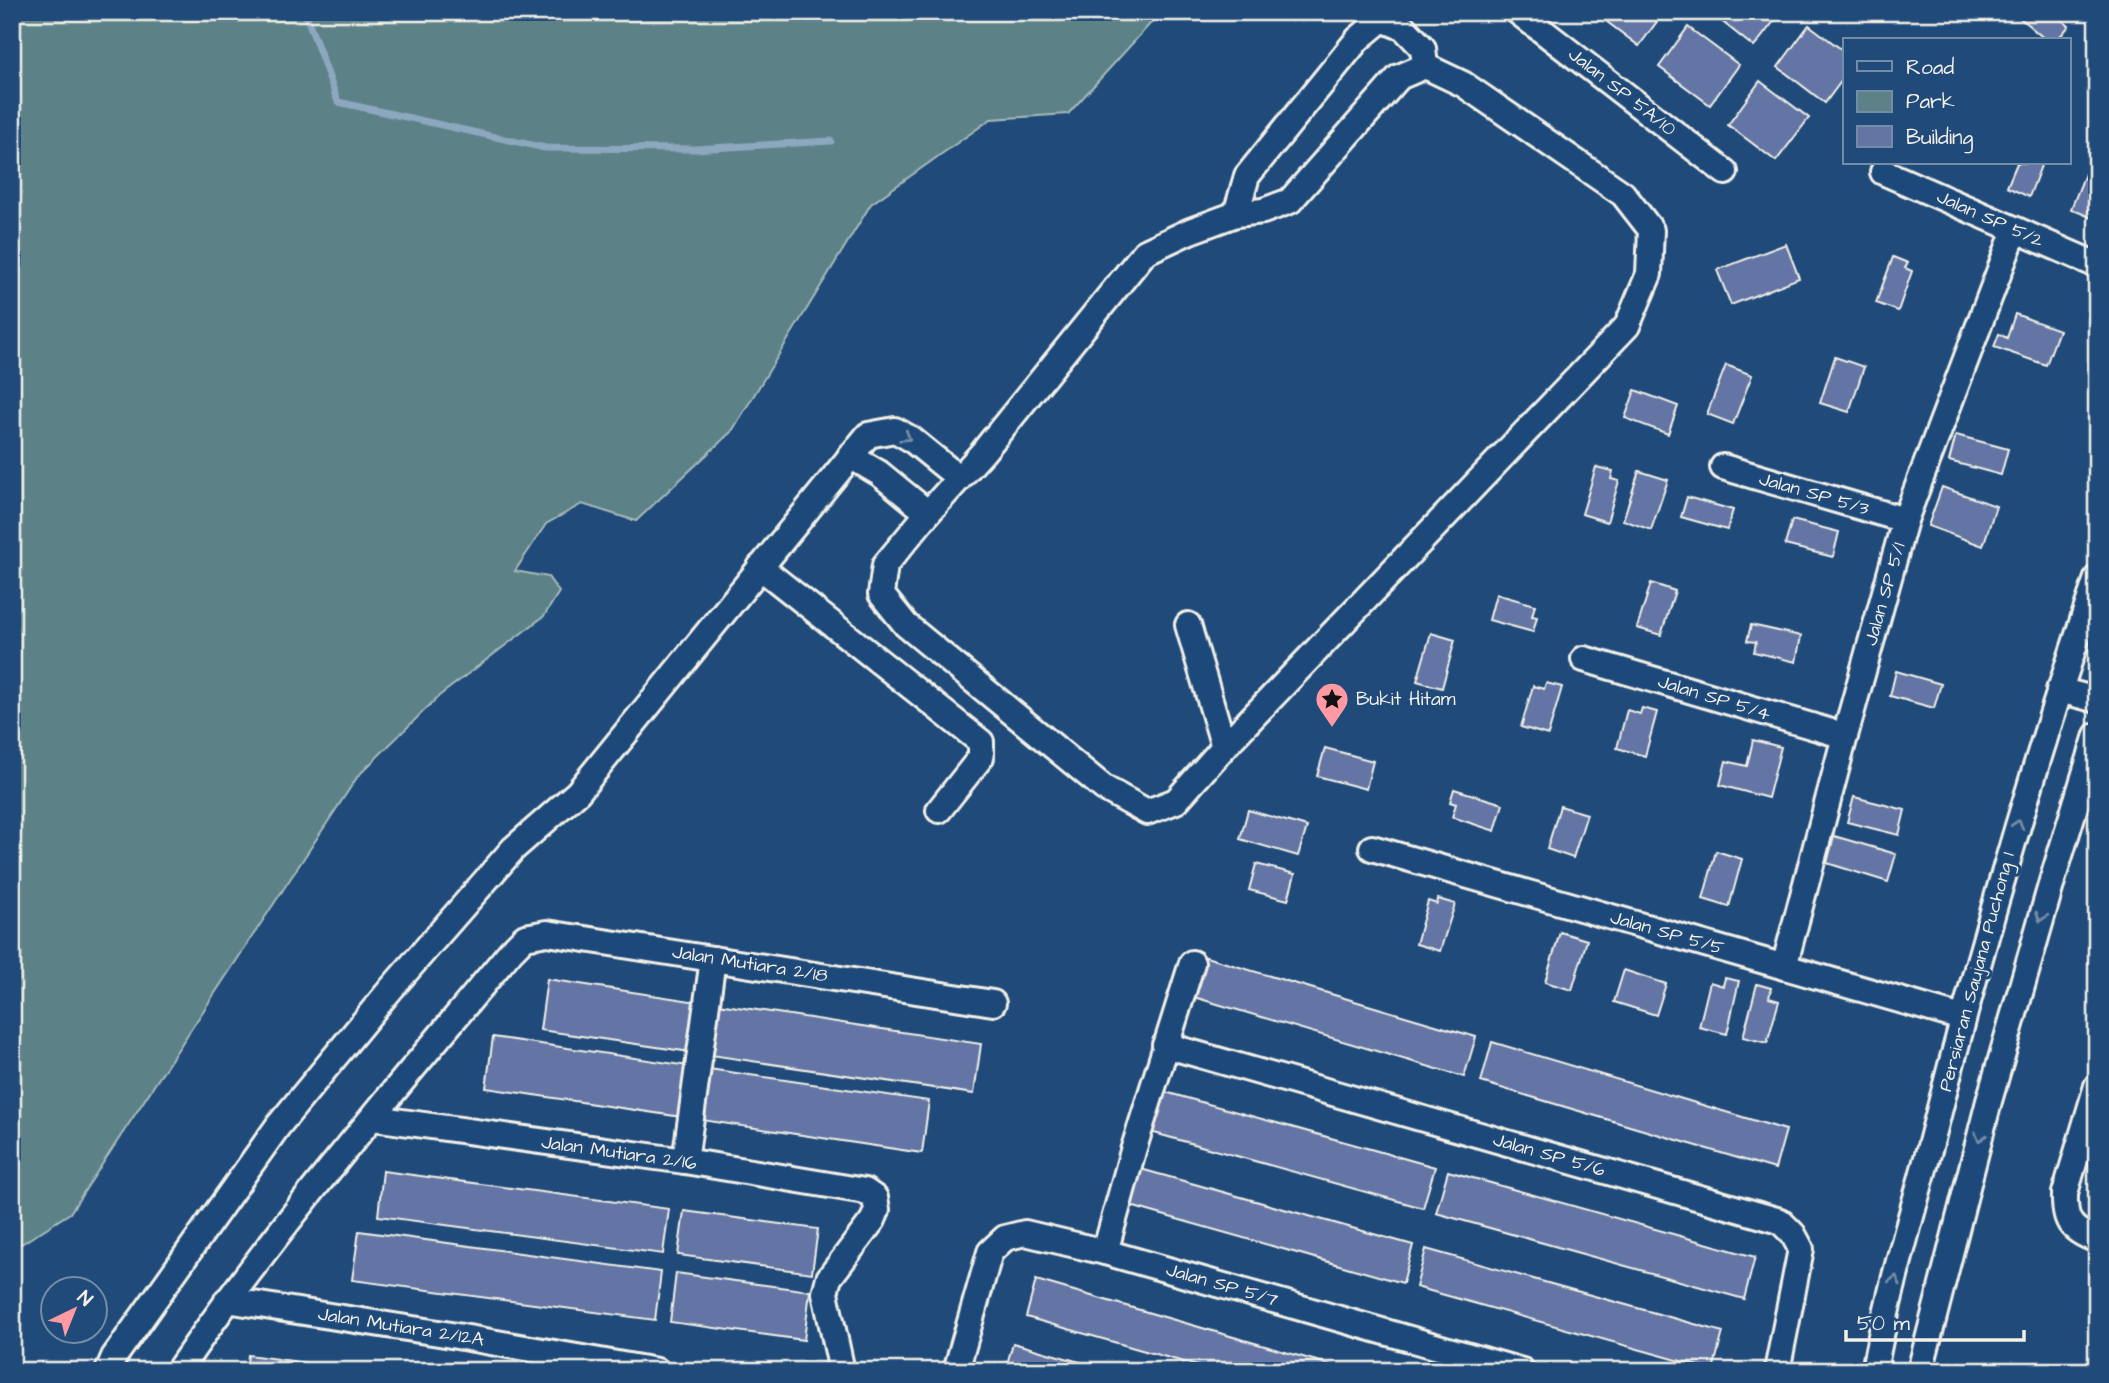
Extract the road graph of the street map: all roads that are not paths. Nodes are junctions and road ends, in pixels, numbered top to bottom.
1 (1518, 12) edge
2 (1425, 66) junction
3 (1725, 172) dead end
4 (1883, 172) dead end
5 (1236, 214) junction
6 (2015, 230) junction
7 (2097, 265) edge
8 (850, 456) junction
9 (1723, 467) dead end
10 (959, 478) junction
11 (928, 513) junction
12 (1905, 520) junction
13 (761, 568) junction
14 (2097, 578) edge
15 (1188, 625) dead end
16 (1584, 659) dead end
17 (2059, 690) junction
18 (2097, 700) edge
19 (2097, 735) edge
20 (1845, 736) junction
21 (1224, 747) junction
22 (939, 810) dead end
23 (1372, 848) dead end
24 (713, 959) junction
25 (1192, 963) dead end
26 (1784, 967) junction
27 (993, 1003) dead end
28 (1962, 1018) junction
29 (1165, 1045) junction
30 (2097, 1086) edge
31 (373, 1118) junction
32 (685, 1161) junction
33 (2097, 1240) edge
34 (1105, 1252) junction
35 (227, 1300) junction
36 (108, 1371) edge
37 (178, 1371) edge
38 (656, 1371) edge
39 (842, 1371) edge
40 (956, 1371) edge
41 (1522, 1371) edge
42 (1777, 1371) edge
43 (1874, 1371) edge
44 (1920, 1371) edge

1 - 3 street, Jalan SP 5A/10
2 - 5 street
2 - 5 street
2 - 21 street
4 - 6 street, Jalan SP 5/2
5 - 10 street
6 - 7 street, Jalan SP 5/2
6 - 12 street, Jalan SP 5/1
8 -> 10 street
8 - 11 street
8 - 13 street
9 - 12 street, Jalan SP 5/3
10 - 11 street
11 - 21 street
12 - 20 street, Jalan SP 5/1
13 - 22 street
13 - 36 street
14 - 17 street, Persiaran Saujana Puchong 1
15 - 21 street
16 - 20 street, Jalan SP 5/4
17 - 18 street
28 -> 17 street, Persiaran Saujana Puchong 1
19 -> 44 street
20 - 26 street, Jalan SP 5/1
23 - 26 street, Jalan SP 5/5
24 - 27 street, Jalan Mutiara 2/18
24 - 31 street, Jalan Mutiara 2/18
24 - 32 street
25 - 29 street
26 - 28 street, Jalan SP 5/5
43 -> 28 street, Persiaran Saujana Puchong 1
29 - 34 street
29 - 42 street, Jalan SP 5/6
30 - 33 street
31 - 32 street, Jalan Mutiara 2/16
31 - 35 street
32 - 39 street, Jalan Mutiara 2/16
34 - 40 street, Jalan SP 5/7
34 - 41 street, Jalan SP 5/7
35 - 37 street
35 - 38 street, Jalan Mutiara 2/12A

